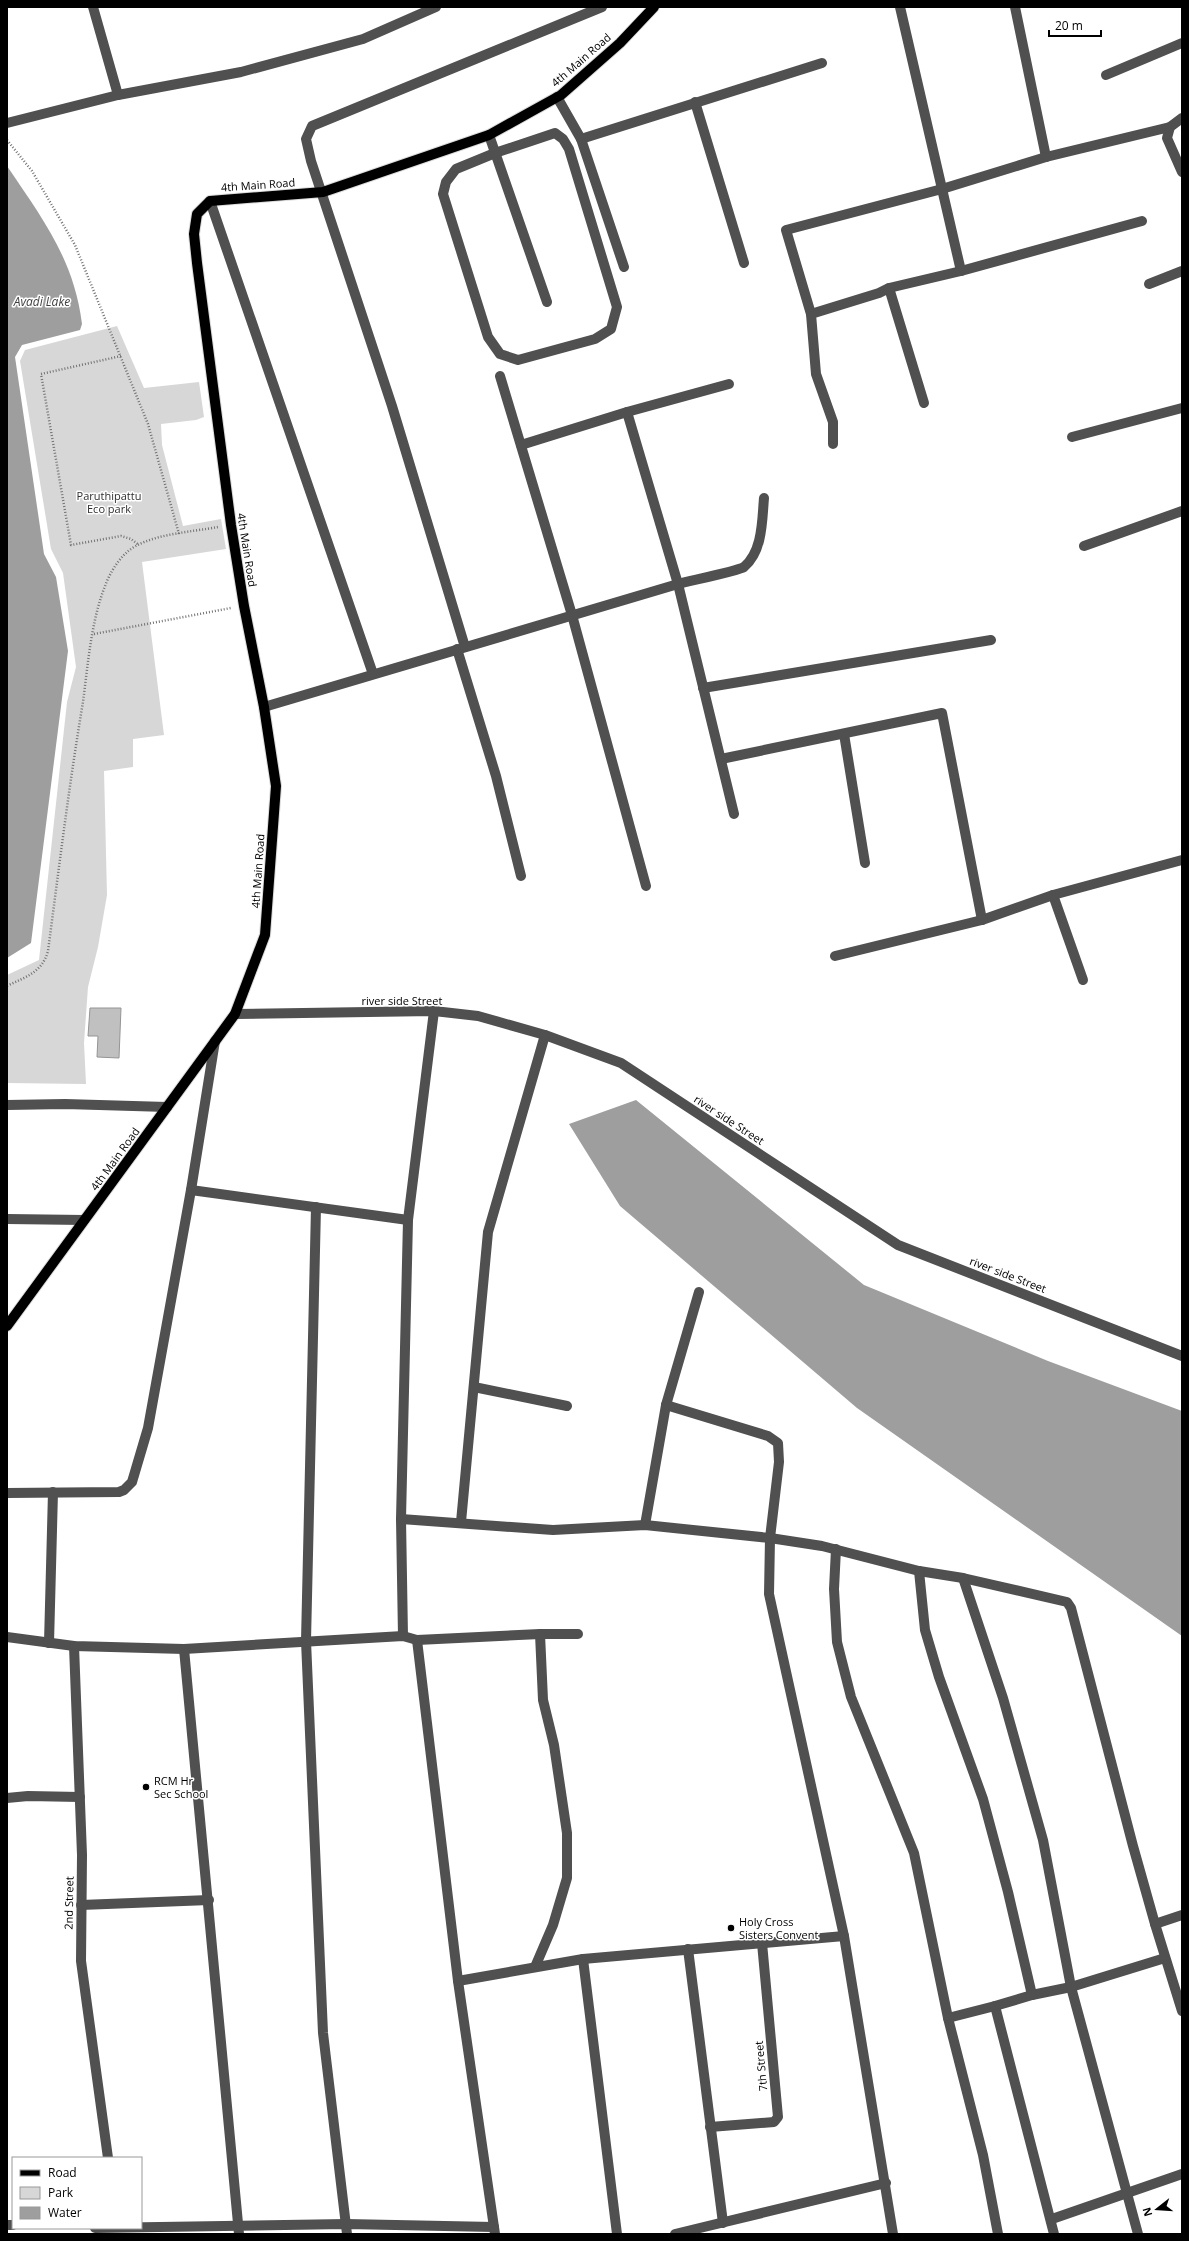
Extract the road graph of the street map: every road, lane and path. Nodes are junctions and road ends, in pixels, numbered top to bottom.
1 (93, 7) edge
2 (436, 7) edge
3 (602, 7) edge
4 (654, 7) edge
5 (900, 7) edge
6 (1015, 7) edge
7 (1182, 42) edge
8 (822, 62) dead end
9 (1106, 75) dead end
10 (118, 95) junction
11 (557, 97) junction
12 (694, 102) junction
13 (1182, 118) edge
14 (7, 123) edge
15 (1170, 127) junction
16 (489, 135) junction
17 (581, 139) junction
18 (7, 140) edge
19 (495, 153) junction
20 (1046, 157) junction
21 (1182, 172) edge
22 (942, 189) junction
23 (322, 192) junction
24 (210, 201) junction
25 (1142, 221) dead end
26 (744, 263) dead end
27 (624, 267) dead end
28 (961, 271) junction
29 (1182, 271) edge
30 (1149, 284) dead end
31 (889, 288) junction
32 (547, 302) dead end
33 (811, 314) junction
34 (120, 356) junction
35 (500, 376) dead end
36 (729, 384) dead end
37 (924, 403) dead end
38 (1182, 408) edge
39 (627, 412) junction
40 (1072, 437) dead end
41 (833, 444) dead end
42 (521, 445) junction
43 (764, 498) dead end
44 (1182, 512) edge
45 (231, 525) junction
46 (179, 534) junction
47 (139, 545) junction
48 (1084, 546) dead end
49 (678, 584) junction
50 (244, 606) junction
51 (572, 615) junction
52 (94, 634) junction
53 (991, 640) dead end
54 (461, 648) junction
55 (373, 674) junction
56 (704, 688) junction
57 (264, 707) junction
58 (844, 734) junction
59 (721, 759) junction
60 (734, 814) dead end
61 (1182, 860) edge
62 (865, 863) dead end
63 (521, 876) dead end
64 (646, 886) dead end
65 (1052, 895) junction
66 (982, 920) junction
67 (835, 956) dead end
68 (1083, 980) dead end
69 (7, 986) edge
70 (434, 1011) junction
71 (235, 1014) junction
72 (545, 1035) junction
73 (215, 1041) junction
74 (7, 1105) edge
75 (167, 1108) junction
76 (191, 1190) junction
77 (316, 1207) junction
78 (7, 1219) edge
79 (84, 1220) junction
80 (408, 1220) junction
81 (700, 1292) dead end
82 (7, 1326) edge
83 (1182, 1356) edge
84 (474, 1387) junction
85 (666, 1405) junction
86 (567, 1406) dead end
87 (53, 1492) junction
88 (7, 1493) edge
89 (402, 1519) junction
90 (462, 1522) junction
91 (645, 1525) junction
92 (770, 1538) junction
93 (836, 1549) junction
94 (919, 1571) junction
95 (963, 1578) junction
96 (540, 1634) junction
97 (578, 1634) dead end
98 (403, 1636) junction
99 (7, 1637) edge
100 (416, 1640) junction
101 (306, 1641) junction
102 (49, 1643) junction
103 (74, 1646) junction
104 (184, 1649) junction
105 (7, 1798) edge
106 (80, 1798) junction
107 (209, 1900) junction
108 (81, 1905) junction
109 (1182, 1915) edge
110 (1155, 1924) junction
111 (844, 1936) junction
112 (762, 1943) junction
113 (688, 1949) junction
114 (1165, 1958) junction
115 (583, 1959) junction
116 (535, 1967) junction
117 (458, 1982) junction
118 (1070, 1987) junction
119 (1032, 1994) junction
120 (995, 2006) junction
121 (1182, 2011) edge
122 (948, 2018) junction
123 (710, 2127) junction
124 (108, 2157) edge
125 (1182, 2174) edge
126 (886, 2183) junction
127 (1126, 2194) junction
128 (1052, 2219) junction
129 (723, 2223) junction
130 (106, 2229) edge
131 (347, 2229) edge
132 (118, 2230) edge
133 (239, 2230) edge
134 (495, 2230) edge
135 (617, 2234) edge
136 (675, 2234) edge
137 (893, 2234) edge
138 (998, 2234) edge
139 (1054, 2234) edge
140 (1138, 2234) edge

1 - 10 street
2 - 10 street
3 - 23 street
4 - 11 main road, 4th Main Road
5 - 22 street
6 - 20 street
7 - 9 street
8 - 12 street
10 - 14 street
11 - 16 main road, 4th Main Road
11 - 17 street
12 - 17 street
12 - 26 street
13 - 15 street
15 - 20 street
15 - 21 street
16 - 19 street
16 - 23 main road, 4th Main Road
17 - 27 street
18 - 34 path
19 - 19 street
19 - 32 street
20 - 22 street
22 - 28 street
22 - 33 street
23 - 24 main road, 4th Main Road
23 - 54 street
24 - 45 main road, 4th Main Road
24 - 55 street
25 - 28 street
28 - 31 street
29 - 30 street
31 - 33 street
31 - 37 street
33 - 41 street
34 - 46 path
34 - 47 path
35 - 42 street
36 - 39 street
38 - 40 street
39 - 42 street
39 - 49 street
42 - 51 street
43 - 49 street
44 - 48 street
45 - 46 path
45 - 50 main road, 4th Main Road
46 - 47 path
47 - 52 path
49 - 51 street
49 - 56 street
50 - 52 path
50 - 57 main road, 4th Main Road
51 - 54 street
51 - 64 street
52 - 69 path
53 - 56 street
54 - 55 street
54 - 63 street
55 - 57 street
56 - 59 street
57 - 71 main road, 4th Main Road
58 - 59 street
58 - 62 street
58 - 66 street
59 - 60 street
61 - 65 street
65 - 66 street
65 - 68 street
66 - 67 street
70 - 71 street, river side Street
70 - 72 street, river side Street
70 - 80 street
71 - 73 main road, 4th Main Road
72 - 83 street, river side Street
72 - 84 street
73 - 75 main road, 4th Main Road
73 - 76 street
74 - 75 street
75 - 79 main road, 4th Main Road
76 - 77 street
76 - 87 street
77 - 80 street
77 - 101 street
78 - 79 street
79 - 82 main road, 4th Main Road
80 - 89 street
81 - 85 street
84 - 86 street
84 - 90 street
85 - 91 street
85 - 92 street
87 - 88 street
87 - 102 street
89 - 90 street
89 - 98 street
90 - 91 street
91 - 92 street
92 - 93 street
92 - 111 street
93 - 94 street
93 - 122 street
94 - 95 street
94 - 119 street
95 - 110 street
95 - 118 street
96 - 97 street
96 - 100 street
96 - 116 street
98 - 100 street
98 - 101 street
99 - 102 street
100 - 117 street
101 - 104 street
101 - 131 street
102 - 103 street
103 - 104 street
103 - 106 street, 2nd Street
104 - 107 street
105 - 106 street
106 - 108 street, 2nd Street
107 - 108 street
107 - 133 street
108 - 124 street, 2nd Street
109 - 110 street
110 - 114 street
111 - 112 street
111 - 126 street
112 - 113 street
112 - 123 street, 7th Street
113 - 115 street
113 - 123 street
114 - 118 street
114 - 121 street
115 - 116 street
115 - 135 street
116 - 117 street
117 - 134 street
118 - 119 street
118 - 127 street
119 - 120 street
120 - 122 street
120 - 128 street
122 - 138 street
123 - 129 street
125 - 127 street
126 - 129 street
126 - 137 street
127 - 128 street
127 - 140 street
128 - 139 street
129 - 136 street
130 - 132 street
131 - 133 street
131 - 134 street
132 - 133 street

